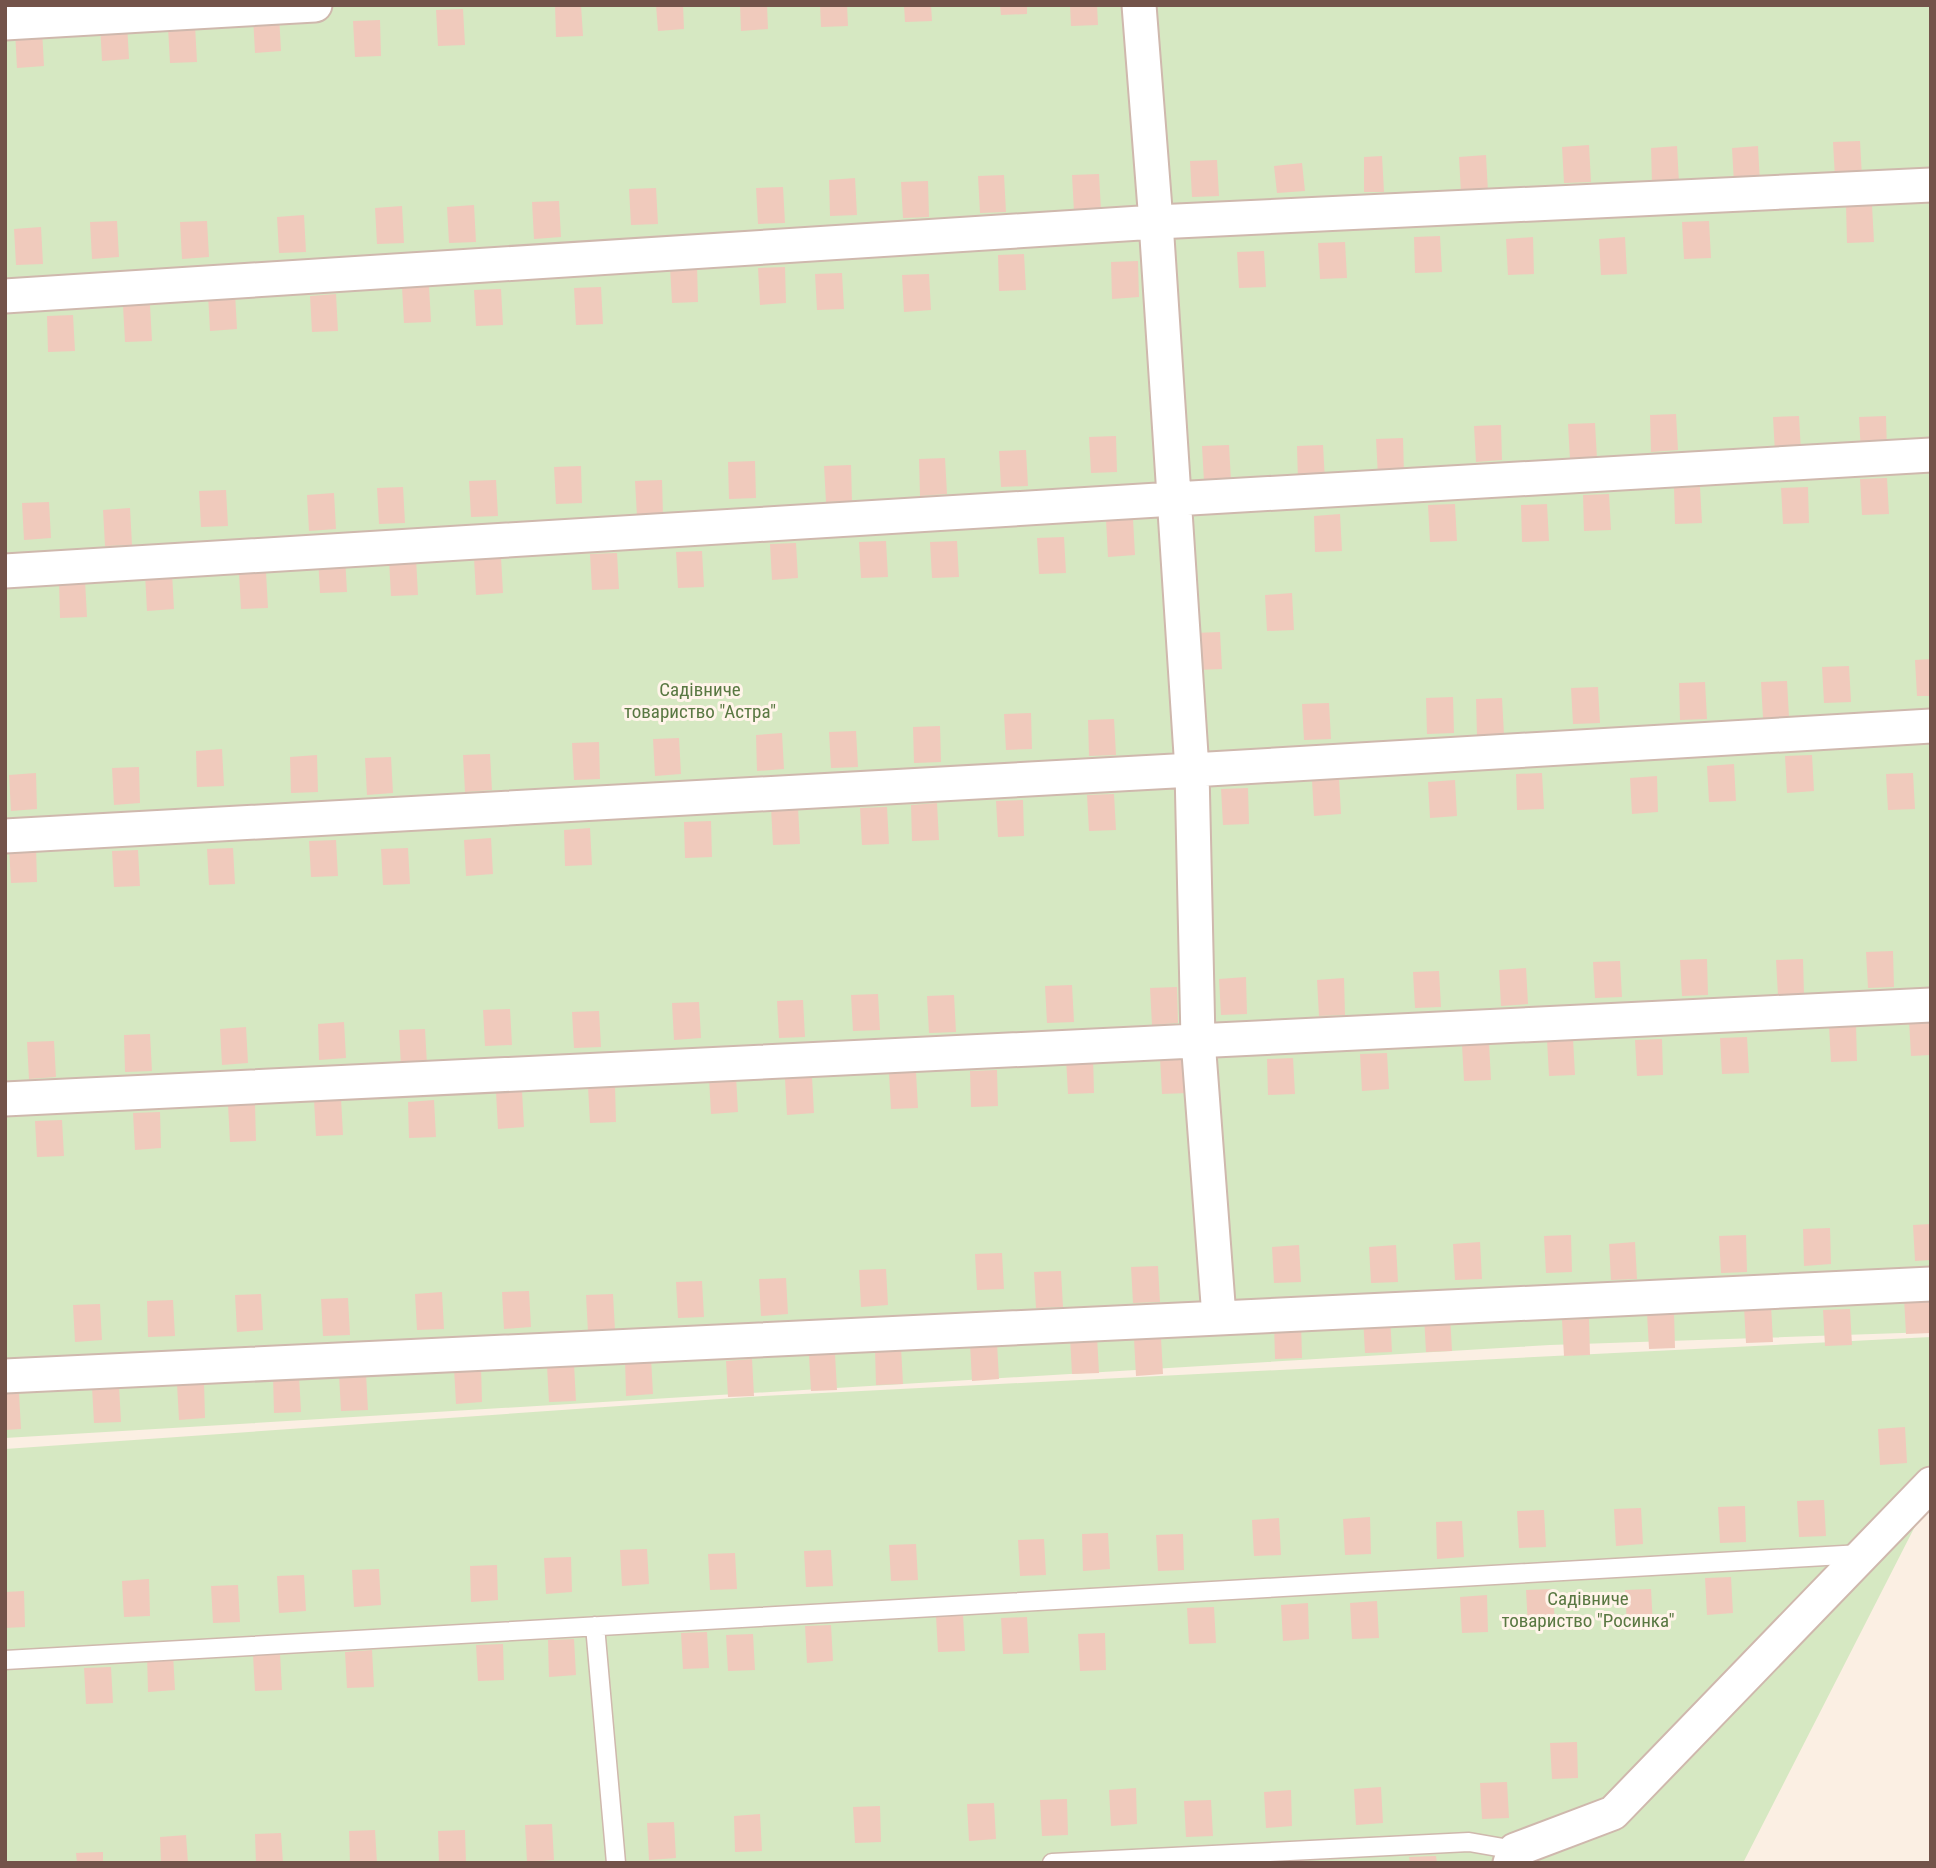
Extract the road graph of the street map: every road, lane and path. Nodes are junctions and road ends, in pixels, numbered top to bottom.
1 (315, 5) edge
2 (1139, 5) edge
3 (5, 23) edge
4 (1931, 184) edge
5 (1156, 222) junction
6 (5, 296) edge
7 (1931, 456) edge
8 (1174, 499) junction
9 (5, 571) edge
10 (1931, 726) edge
11 (1192, 771) junction
12 (5, 835) edge
13 (1931, 1005) edge
14 (1198, 1040) junction
15 (5, 1099) edge
16 (1931, 1284) edge
17 (1219, 1317) junction
18 (5, 1376) edge
19 (1931, 1483) edge
20 (1864, 1554) junction
21 (595, 1626) junction
22 (5, 1660) edge
23 (1513, 1856) edge
24 (616, 1863) edge
25 (1052, 1863) edge

1 - 3 street
2 - 5 street
4 - 5 street
5 - 6 street
5 - 8 street
7 - 8 street
8 - 9 street
8 - 11 street
10 - 11 street
11 - 12 street
11 - 14 street
13 - 14 street
14 - 15 street
14 - 17 street
16 - 17 street
17 - 18 street
19 - 20 street
20 - 21 lane
20 - 23 street
21 - 22 lane
21 - 24 lane
23 - 25 lane

